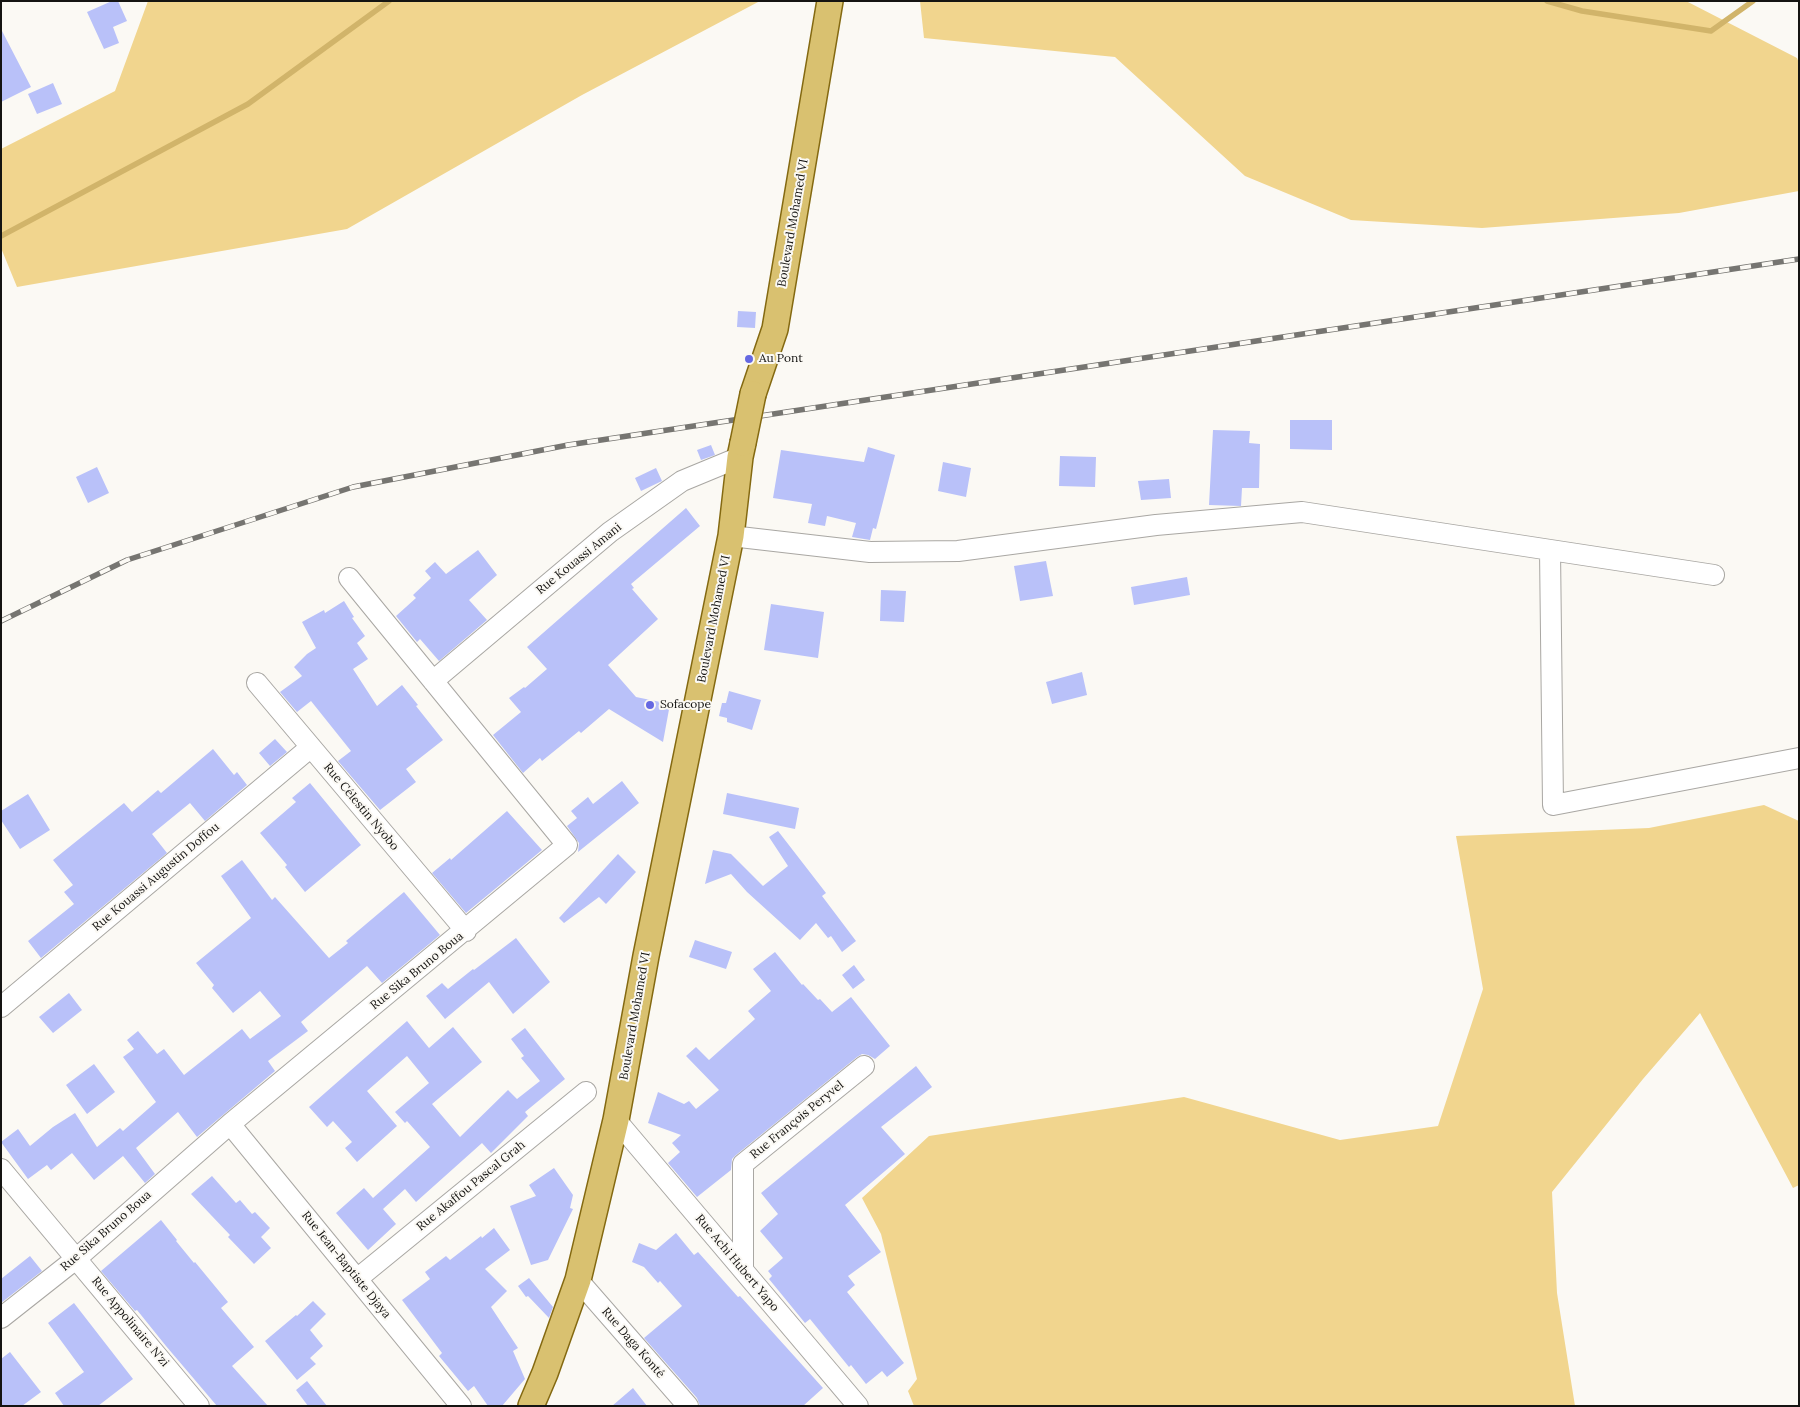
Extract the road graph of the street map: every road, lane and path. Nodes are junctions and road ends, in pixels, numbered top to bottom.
1 (830, 1) edge
2 (742, 450) junction
3 (731, 536) junction
4 (1550, 550) junction
5 (1714, 575) dead end
6 (349, 578) dead end
7 (433, 681) junction
8 (257, 683) dead end
9 (310, 747) junction
10 (1799, 758) edge
11 (466, 931) junction
12 (1, 1006) edge
13 (864, 1066) dead end
14 (586, 1092) dead end
15 (616, 1120) junction
16 (230, 1124) junction
17 (1, 1169) edge
18 (77, 1258) junction
19 (743, 1270) junction
20 (357, 1279) junction
21 (578, 1280) junction
22 (1, 1318) edge
23 (854, 1404) edge
24 (199, 1406) edge
25 (461, 1406) edge
26 (531, 1406) edge
27 (688, 1406) edge

1 - 2 main road, Boulevard Mohamed VI, bridge
2 - 3 main road, Boulevard Mohamed VI
2 - 7 street, Rue Kouassi Amani
3 - 4 street
3 - 15 main road, Boulevard Mohamed VI
4 - 5 street
4 - 10 street
6 - 7 street, Rue Sika Bruno Boua
7 - 11 street, Rue Sika Bruno Boua
8 - 9 street, Rue Célestin Nyobo
9 - 11 street, Rue Célestin Nyobo
9 - 12 street, Rue Kouassi Augustin Doffou
11 - 16 street, Rue Sika Bruno Boua
13 - 19 street, Rue François Peryvel
14 - 20 street, Rue Akaffou Pascal Grah
15 - 19 street, Rue Achi Hubert Yapo
15 - 21 main road, Boulevard Mohamed VI
16 - 18 street, Rue Sika Bruno Boua
16 - 20 street, Rue Jean-Baptiste Djaya
17 - 18 street, Rue Appolinaire N'zi
18 - 22 street, Rue Sika Bruno Boua
18 - 24 street, Rue Appolinaire N'zi
19 - 23 street, Rue Achi Hubert Yapo
20 - 25 street, Rue Jean-Baptiste Djaya
21 - 26 main road, Boulevard Mohamed VI
21 - 27 street, Rue Daga Konté

